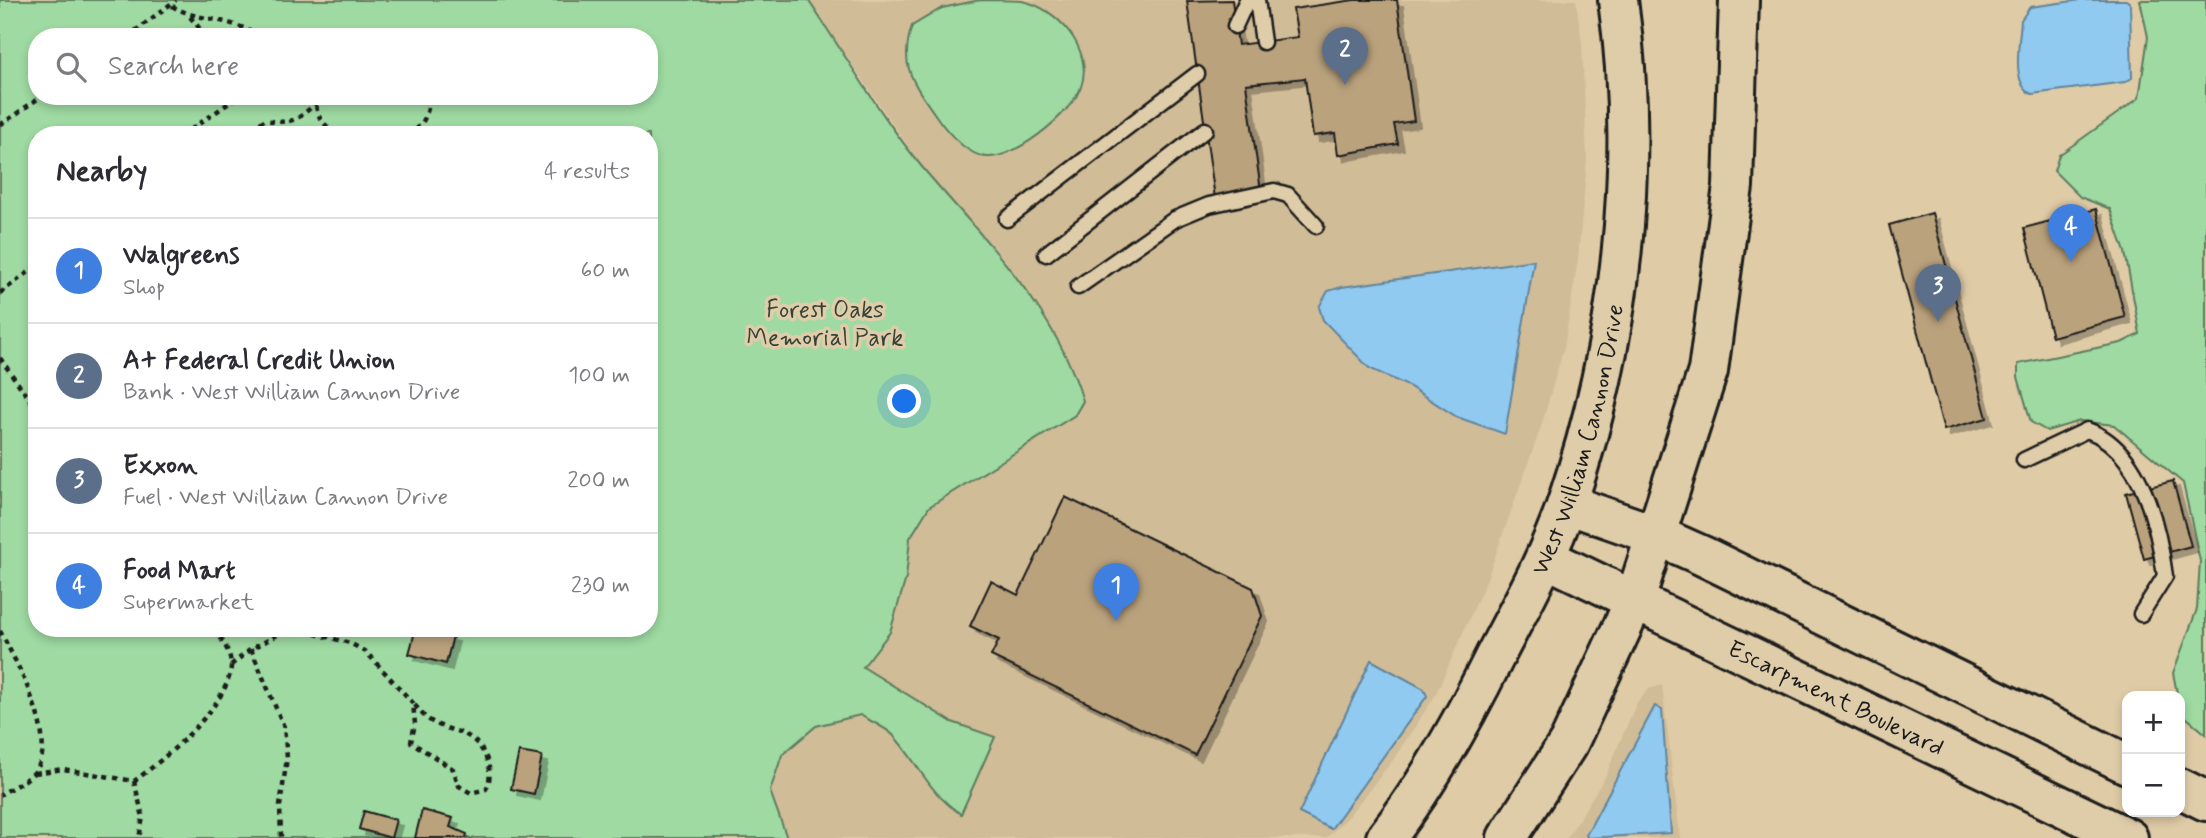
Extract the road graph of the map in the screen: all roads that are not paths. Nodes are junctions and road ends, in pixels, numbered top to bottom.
1 (1247, 0) edge
2 (1257, 0) edge
3 (1618, 0) edge
4 (1739, 0) edge
5 (1236, 26) dead end
6 (1263, 42) dead end
7 (1197, 74) dead end
8 (1205, 130) dead end
9 (1007, 219) dead end
10 (1317, 226) dead end
11 (1046, 254) dead end
12 (1078, 287) dead end
13 (2024, 460) dead end
14 (1567, 504) junction
15 (1656, 535) junction
16 (1546, 558) junction
17 (1635, 600) junction
18 (2141, 614) dead end
19 (2122, 762) edge
20 (2185, 790) edge
21 (2206, 801) edge
22 (1386, 838) edge
23 (1507, 838) edge
24 (2128, 838) edge

1 - 5 lane
2 - 6 lane
3 - 14 main road, West William Cannon Drive
4 - 15 main road
7 - 9 lane
8 - 11 lane
10 - 12 lane
13 - 18 lane
14 - 15 main road
14 - 16 main road, West William Cannon Drive
15 - 17 main road
15 - 19 main road
16 - 17 main road, Escarpment Boulevard
16 - 22 main road, West William Cannon Drive
17 - 23 main road
17 - 24 main road, Escarpment Boulevard
20 - 21 main road

